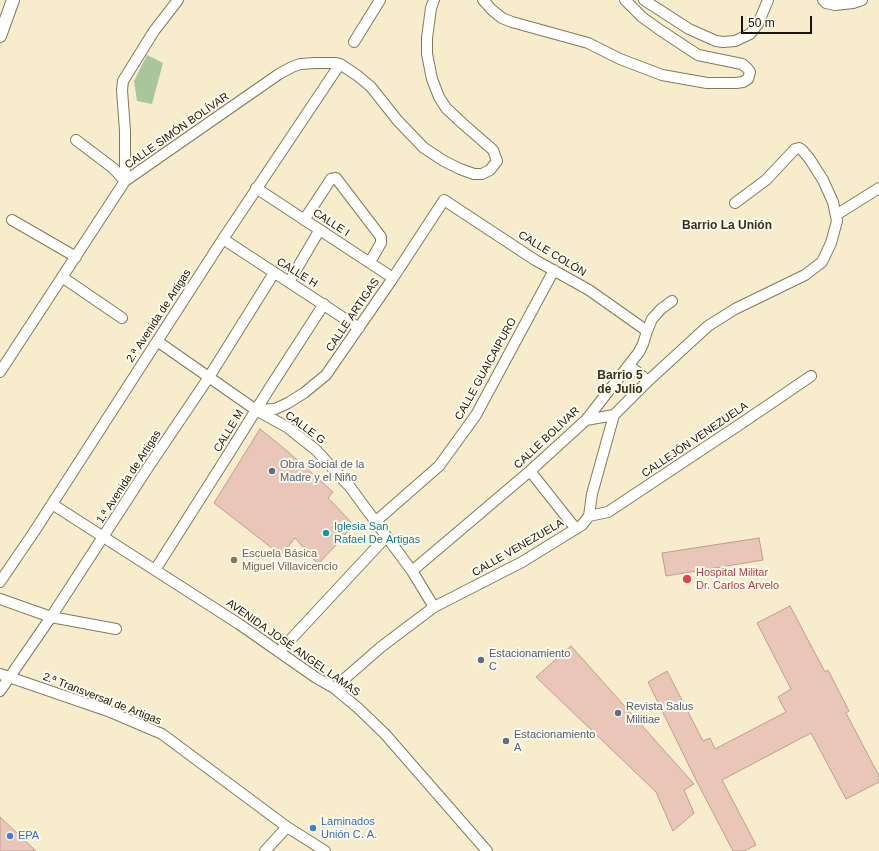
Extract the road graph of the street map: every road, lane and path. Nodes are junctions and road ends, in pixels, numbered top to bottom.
1 (13, 0) edge
2 (178, 0) edge
3 (380, 0) edge
4 (434, 0) edge
5 (483, 0) edge
6 (625, 0) edge
7 (644, 0) edge
8 (768, 0) edge
9 (823, 0) edge
10 (862, 0) edge
11 (0, 36) edge
12 (354, 42) dead end
13 (340, 64) junction
14 (76, 140) dead end
15 (125, 181) junction
16 (256, 188) junction
17 (879, 188) edge
18 (444, 200) joint
19 (734, 203) dead end
20 (836, 215) junction
21 (12, 220) dead end
22 (304, 220) junction
23 (319, 230) junction
24 (223, 239) junction
25 (76, 257) junction
26 (370, 262) junction
27 (554, 270) junction
28 (274, 273) junction
29 (62, 277) junction
30 (393, 278) junction
31 (289, 282) junction
32 (672, 301) dead end
33 (324, 304) junction
34 (122, 318) dead end
35 (359, 328) junction
36 (647, 331) junction
37 (157, 341) junction
38 (629, 365) junction
39 (0, 372) edge
40 (811, 376) dead end
41 (209, 378) junction
42 (648, 381) junction
43 (256, 410) junction
44 (614, 415) junction
45 (586, 420) junction
46 (530, 470) junction
47 (52, 504) junction
48 (589, 516) junction
49 (375, 522) junction
50 (576, 528) junction
51 (103, 537) junction
52 (386, 537) junction
53 (155, 570) junction
54 (412, 571) junction
55 (0, 582) edge
56 (0, 599) edge
57 (434, 607) junction
58 (51, 617) junction
59 (116, 630) dead end
60 (280, 652) junction
61 (4, 675) edge
62 (334, 688) junction
63 (0, 691) edge
64 (287, 827) junction
65 (265, 851) edge
66 (325, 851) edge
67 (487, 851) edge

1 - 11 main road
2 - 15 street
3 - 12 street
4 - 13 street
5 - 6 street
7 - 8 street
9 - 10 street
13 - 15 street, CALLE SIMÓN BOLÍVAR
13 - 16 street, 2.ª Avenida de Artigas
14 - 15 street
15 - 25 street, CALLE SIMÓN BOLÍVAR
16 - 22 street, CALLE I
16 - 24 street, 2.ª Avenida de Artigas
17 - 20 street
18 - 27 street, CALLE COLÓN
18 - 30 street, CALLE ARTIGAS
19 - 20 street
20 - 42 street
21 - 25 street
22 - 23 street, CALLE I
22 - 26 street
23 - 26 street, CALLE I
23 - 31 street
24 - 28 street, CALLE H
24 - 37 street, 2.ª Avenida de Artigas
25 - 29 street, CALLE SIMÓN BOLÍVAR
26 - 30 street, CALLE I
27 - 36 street, CALLE COLÓN
27 - 49 street, CALLE GUAICAIPURO
28 - 31 street, CALLE H
28 - 41 street, 1.ª Avenida de Artigas
29 - 34 street
29 - 39 street, CALLE SIMÓN BOLÍVAR
30 - 35 street, CALLE ARTIGAS
31 - 33 street, CALLE H
32 - 36 street, CALLE BOLÍVAR
33 - 35 street, CALLE H
33 - 43 street, CALLE M
35 - 43 street, CALLE ARTIGAS
36 - 38 street, CALLE BOLÍVAR
37 - 41 street, CALLE G
37 - 47 street, 2.ª Avenida de Artigas
38 - 42 street
38 - 45 street, CALLE BOLÍVAR
40 - 48 street, CALLEJÓN VENEZUELA
41 - 43 street, CALLE G
41 - 51 street, 1.ª Avenida de Artigas
42 - 44 street
43 - 49 street, CALLE G
43 - 53 street, CALLE M
44 - 45 street
44 - 48 street
45 - 46 street, CALLE BOLÍVAR
46 - 50 street
46 - 54 street, CALLE BOLÍVAR
47 - 51 street, AVENIDA JOSÉ ANGEL LAMAS
47 - 55 street, 2.ª Avenida de Artigas
48 - 50 street, CALLE VENEZUELA
49 - 52 street, CALLE G
50 - 57 street, CALLE VENEZUELA
51 - 53 street, AVENIDA JOSÉ ANGEL LAMAS
51 - 58 street, 1.ª Avenida de Artigas
52 - 54 street, CALLE G
52 - 60 street
53 - 60 street, AVENIDA JOSÉ ANGEL LAMAS
54 - 57 street, CALLE G
56 - 58 street
57 - 62 street, CALLE VENEZUELA
58 - 59 street
58 - 61 street, 1.ª Avenida de Artigas
60 - 62 street, AVENIDA JOSÉ ANGEL LAMAS
61 - 63 street, 1.ª Avenida de Artigas
61 - 64 street, 2.ª Transversal de Artigas
62 - 67 street, AVENIDA JOSÉ ANGEL LAMAS
64 - 65 street
64 - 66 street, 2.ª Transversal de Artigas

